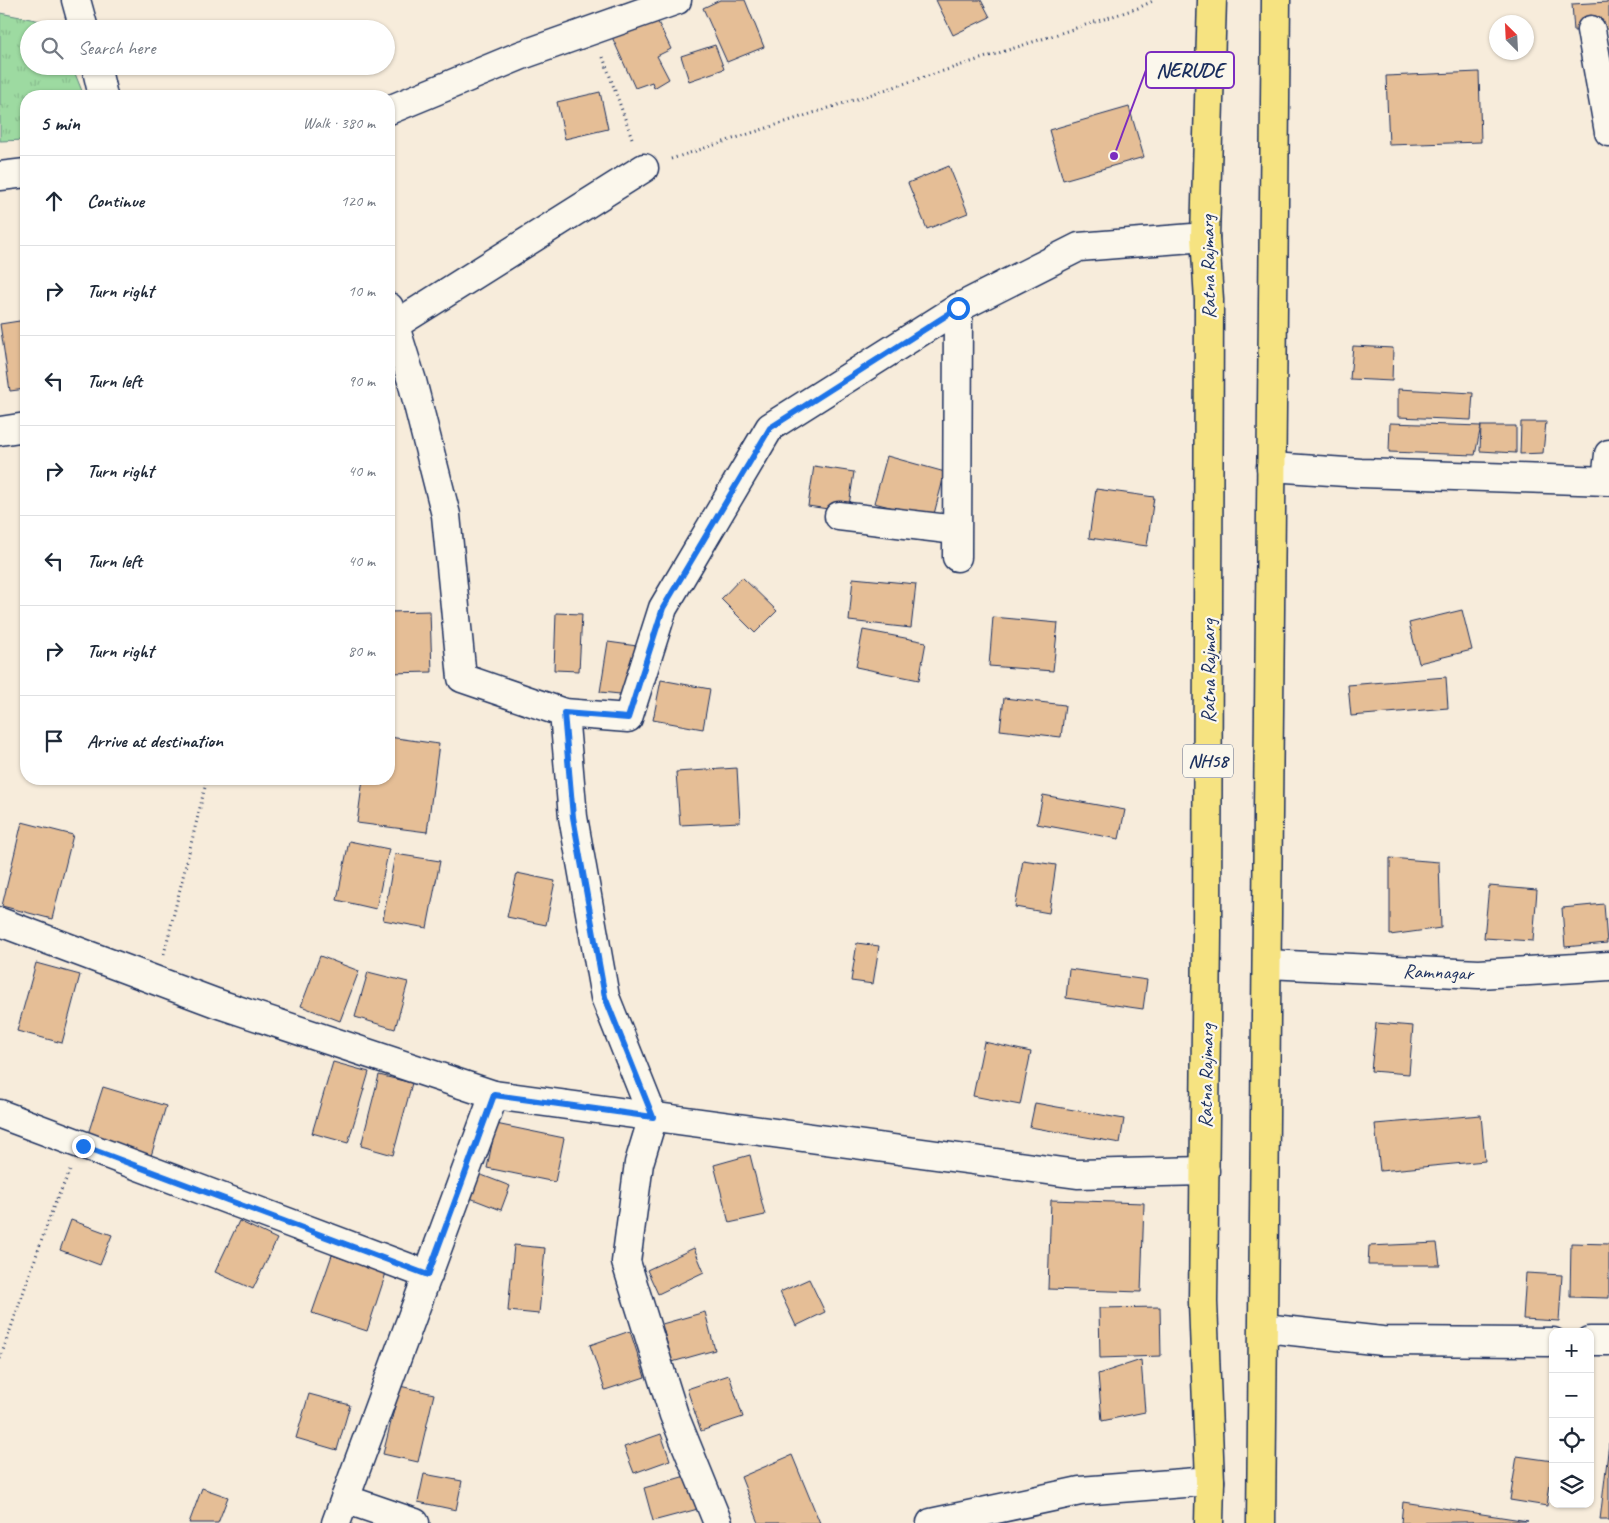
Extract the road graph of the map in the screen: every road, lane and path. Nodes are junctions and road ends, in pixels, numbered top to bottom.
1 (76, 0) edge
2 (677, 0) edge
3 (1155, 0) edge
4 (1212, 0) edge
5 (1276, 0) edge
6 (82, 20) edge
7 (1591, 30) dead end
8 (593, 31) junction
9 (98, 75) edge
10 (102, 90) edge
11 (395, 108) edge
12 (1609, 132) edge
13 (644, 168) junction
14 (20, 174) edge
15 (0, 176) edge
16 (1205, 237) junction
17 (958, 308) junction
18 (395, 314) edge
19 (395, 338) edge
20 (401, 383) edge
21 (20, 428) edge
22 (0, 430) edge
23 (1609, 454) edge
24 (1271, 468) junction
25 (1607, 481) edge
26 (839, 516) dead end
27 (956, 530) junction
28 (957, 557) dead end
29 (564, 713) junction
30 (206, 785) edge
31 (0, 922) edge
32 (1267, 964) junction
33 (1609, 966) edge
34 (158, 981) junction
35 (494, 1095) junction
36 (0, 1114) edge
37 (653, 1117) junction
38 (83, 1146) junction
39 (1205, 1171) junction
40 (428, 1275) junction
41 (1264, 1328) junction
42 (1594, 1341) edge
43 (1609, 1341) edge
44 (1549, 1342) edge
45 (0, 1359) edge
46 (1210, 1481) junction
47 (341, 1511) edge
48 (415, 1523) edge
49 (716, 1523) edge
50 (931, 1523) edge
51 (1209, 1523) edge
52 (1261, 1523) edge

1 - 6 street
2 - 8 street
3 - 13 path
4 - 16 highway, Ratna Rajmarg / NH58
5 - 24 highway
7 - 12 street
8 - 11 street
8 - 13 path
9 - 10 street
13 - 18 street
14 - 15 street
16 - 17 street
16 - 39 highway, Ratna Rajmarg / NH58
17 - 27 street
17 - 29 street
19 - 20 street
20 - 29 street
21 - 22 street
23 - 25 street
24 - 25 street
24 - 32 highway
26 - 27 street
27 - 28 street
29 - 37 street
30 - 34 path
31 - 34 street
32 - 33 street, Ramnagar
32 - 41 highway
34 - 35 street
35 - 37 street
35 - 40 street
36 - 38 street
37 - 39 street
37 - 49 street
38 - 40 street
38 - 45 path
39 - 46 highway, Ratna Rajmarg / NH58
40 - 47 street
41 - 44 street
41 - 52 highway
42 - 43 street
46 - 50 street
46 - 51 highway, Ratna Rajmarg / NH58
47 - 48 street

